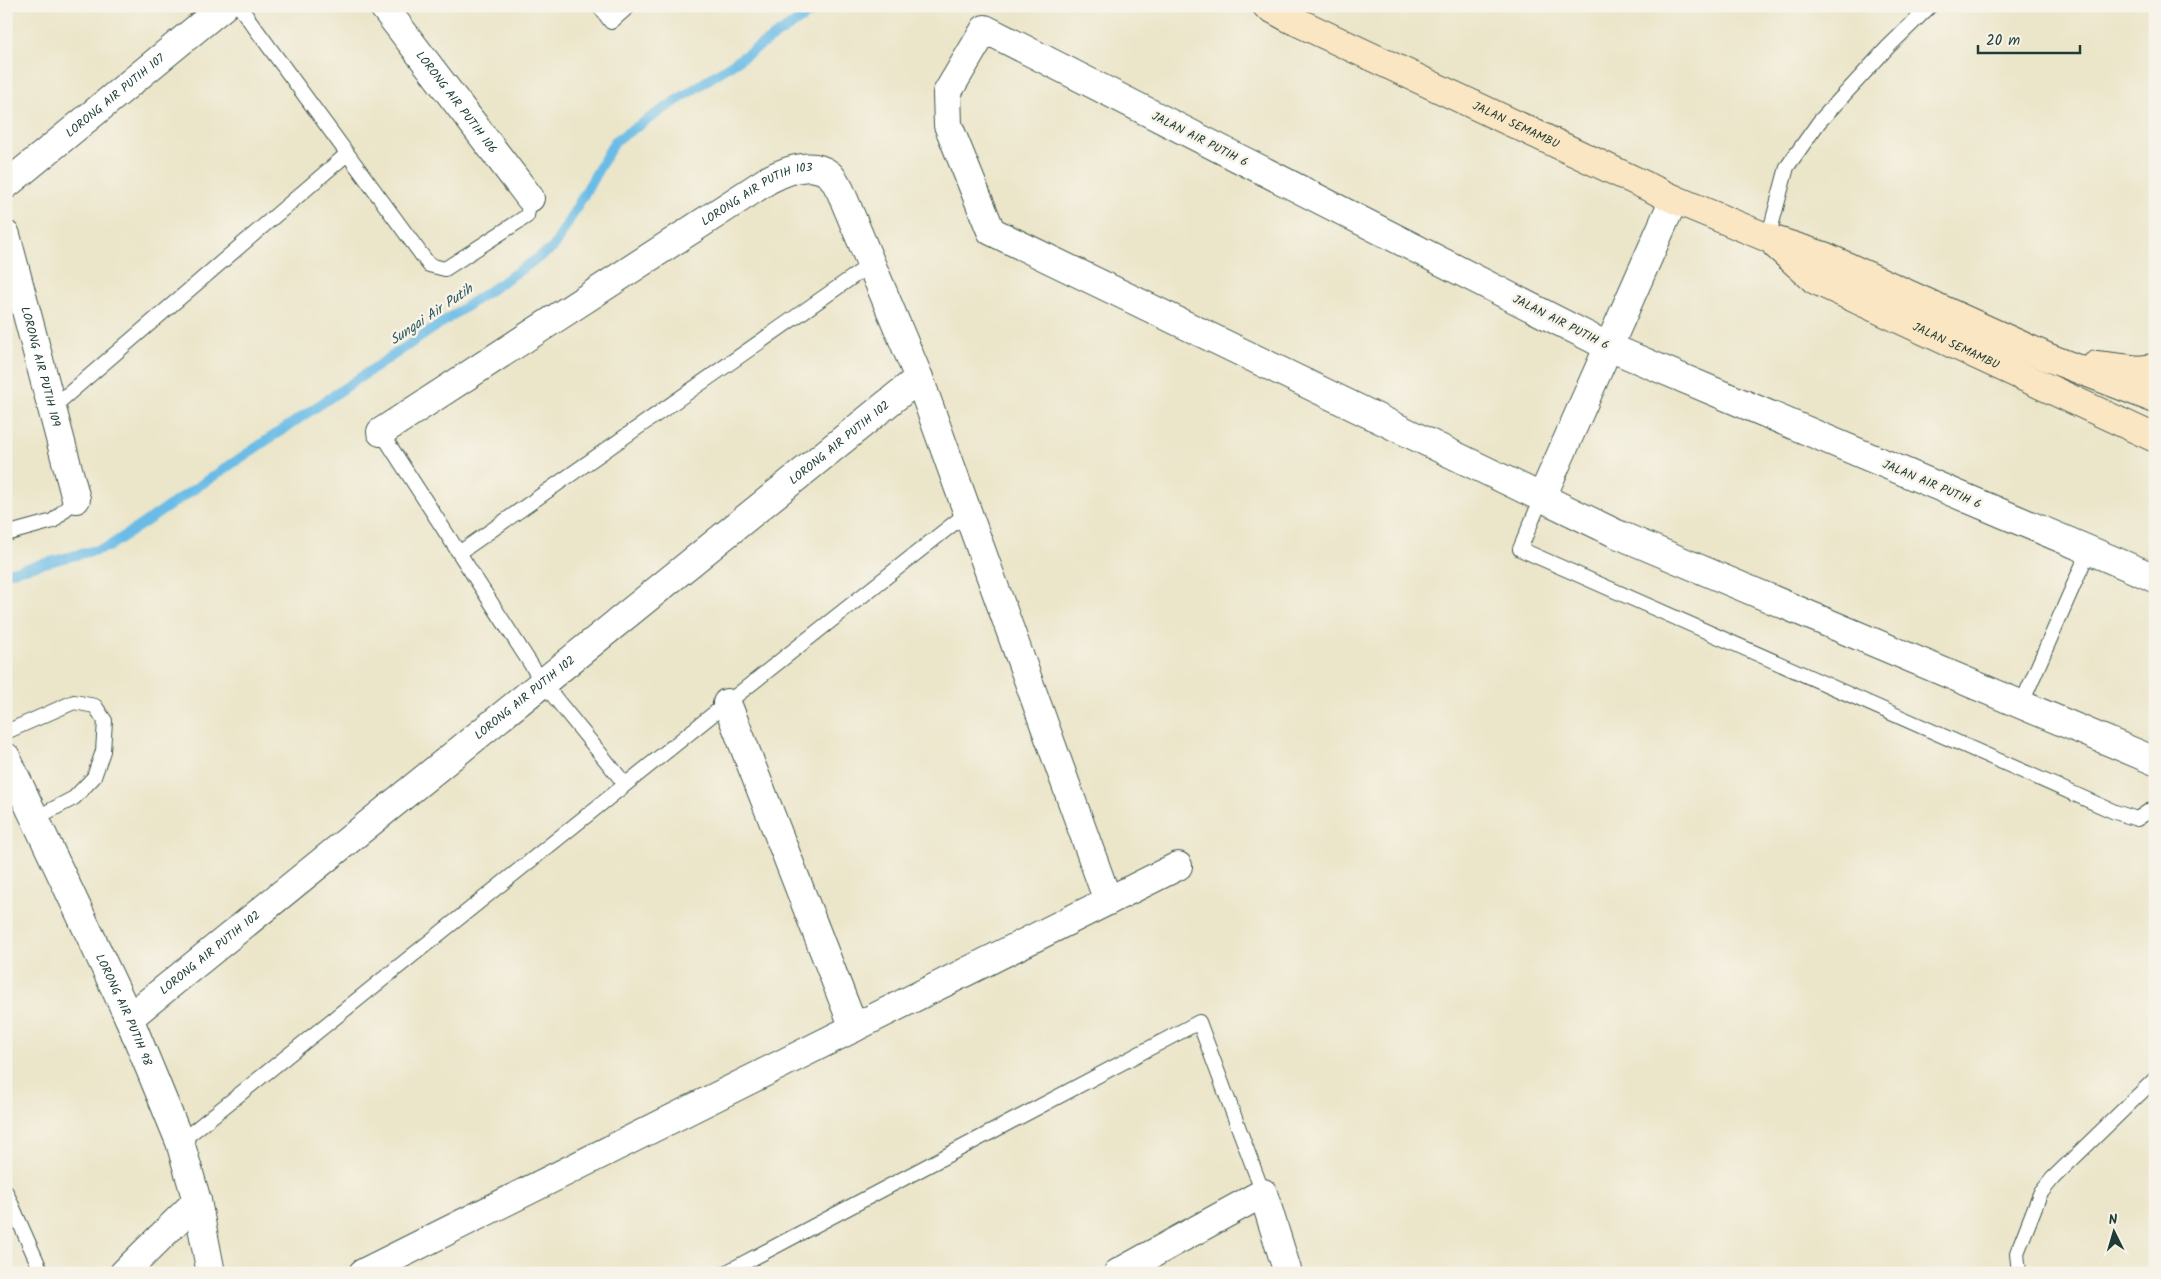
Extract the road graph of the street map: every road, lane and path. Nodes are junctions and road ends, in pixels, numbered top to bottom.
1 (224, 6) edge
2 (239, 6) edge
3 (383, 6) edge
4 (598, 6) edge
5 (630, 6) edge
6 (1267, 6) edge
7 (1930, 6) edge
8 (348, 154) junction
9 (6, 185) edge
10 (530, 198) joint
11 (1674, 199) junction
12 (6, 234) edge
13 (1768, 238) junction
14 (871, 264) junction
15 (1609, 347) junction
16 (2047, 357) junction
17 (2155, 368) edge
18 (919, 378) junction
19 (2155, 398) edge
20 (52, 408) junction
21 (2148, 429) edge
22 (381, 432) joint
23 (1542, 497) junction
24 (76, 499) joint
25 (967, 513) junction
26 (6, 534) edge
27 (2089, 550) junction
28 (459, 553) junction
29 (2155, 578) edge
30 (543, 683) junction
31 (727, 703) junction
32 (2021, 705) junction
33 (6, 732) edge
34 (6, 757) edge
35 (2155, 761) edge
36 (625, 784) junction
37 (2155, 808) edge
38 (34, 819) junction
39 (1178, 866) dead end
40 (1108, 901) junction
41 (129, 1018) junction
42 (854, 1028) junction
43 (2155, 1079) edge
44 (180, 1142) junction
45 (6, 1192) edge
46 (1263, 1193) junction
47 (197, 1201) junction
48 (42, 1273) edge
49 (124, 1273) edge
50 (211, 1273) edge
51 (363, 1273) edge
52 (725, 1273) edge
53 (1118, 1273) edge
54 (1288, 1273) edge
55 (2020, 1273) edge

1 - 9 street, LORONG AIR PUTIH 107
2 - 8 lane
3 - 10 street, LORONG AIR PUTIH 106
4 - 5 lane
6 - 11 main road, JALAN SEMAMBU
7 - 13 lane
8 - 10 lane
8 - 20 lane
11 - 13 main road, JALAN SEMAMBU
11 - 15 street
12 - 20 street, LORONG AIR PUTIH 109
13 - 16 main road, JALAN SEMAMBU
13 - 21 main road, JALAN SEMAMBU
14 - 18 street, LORONG AIR PUTIH 103
14 - 22 street, LORONG AIR PUTIH 103
14 - 28 lane
15 - 23 street
15 - 23 street, JALAN AIR PUTIH 6
15 - 27 street, JALAN AIR PUTIH 6
16 - 17 main road
16 - 19 main road, JALAN SEMAMBU
18 - 25 street, LORONG AIR PUTIH 103
18 - 30 street, LORONG AIR PUTIH 102
20 - 24 street, LORONG AIR PUTIH 109
22 - 28 lane
23 - 32 street
23 - 37 lane
24 - 26 lane
25 - 31 lane
25 - 40 street, LORONG AIR PUTIH 103
27 - 29 street, JALAN AIR PUTIH 6
27 - 32 lane
28 - 30 lane
30 - 36 lane
30 - 41 street, LORONG AIR PUTIH 102
31 - 36 lane
31 - 42 street
32 - 35 street
33 - 38 lane
34 - 38 street, LORONG AIR PUTIH 98
36 - 44 lane
38 - 41 street, LORONG AIR PUTIH 98
39 - 40 street
40 - 42 street
41 - 44 street, LORONG AIR PUTIH 98
42 - 51 street
43 - 55 lane
44 - 47 street, LORONG AIR PUTIH 98
45 - 48 lane
46 - 52 lane
46 - 53 street
46 - 54 street
47 - 49 street
47 - 50 street, LORONG AIR PUTIH 98

